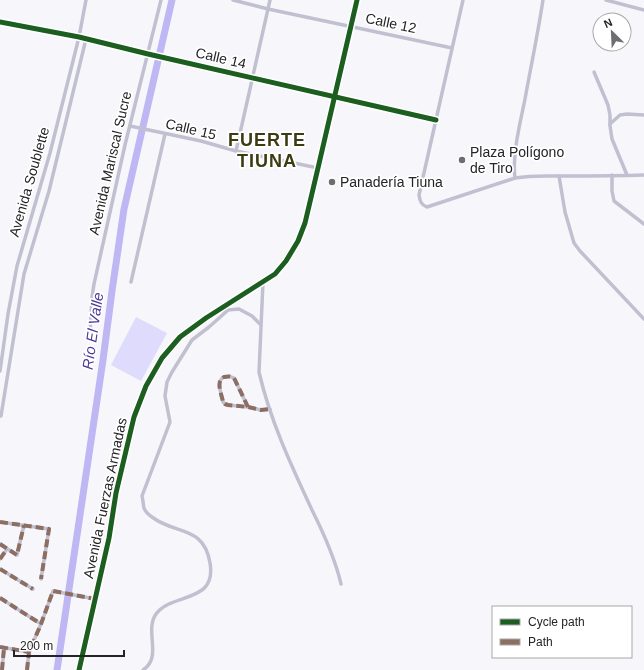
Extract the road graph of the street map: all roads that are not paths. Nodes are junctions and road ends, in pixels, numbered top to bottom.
1 (86, 0) edge
2 (161, 0) edge
3 (233, 0) edge
4 (270, 0) edge
5 (357, 0) edge
6 (463, 0) edge
7 (543, 0) edge
8 (606, 0) edge
9 (268, 9) junction
10 (644, 10) edge
11 (0, 22) edge
12 (351, 26) junction
13 (78, 37) junction
14 (86, 39) junction
15 (452, 48) junction
16 (148, 54) junction
17 (594, 72) dead end
18 (252, 77) junction
19 (334, 96) junction
20 (644, 115) edge
21 (436, 120) junction
22 (610, 124) junction
23 (130, 126) junction
24 (165, 134) junction
25 (236, 151) junction
26 (318, 168) junction
27 (627, 175) junction
28 (644, 175) edge
29 (559, 176) junction
30 (612, 176) junction
31 (515, 178) junction
32 (644, 224) edge
33 (131, 282) dead end
34 (262, 282) junction
35 (228, 311) junction
36 (215, 312) junction
37 (644, 319) edge
38 (260, 324) junction
39 (90, 333) dead end
40 (0, 371) edge
41 (248, 407) junction
42 (270, 409) junction
43 (1, 416) dead end
44 (0, 522) edge
45 (24, 525) junction
46 (0, 544) edge
47 (6, 549) junction
48 (0, 559) edge
49 (0, 569) edge
50 (41, 579) dead end
51 (341, 584) dead end
52 (33, 589) dead end
53 (0, 598) edge
54 (95, 599) junction
55 (41, 624) junction
56 (2, 648) edge
57 (30, 652) junction
58 (2, 670) edge
59 (27, 670) edge
60 (79, 670) edge
61 (143, 670) edge

1 - 13 street, Avenida Soublette
2 - 16 street, Avenida Mariscal Sucre
3 - 9 street, Calle 12
4 - 9 street
5 - 12 street, Avenida Fuerzas Armadas
6 - 15 street
7 - 31 street
8 - 10 street
9 - 12 street, Calle 12
9 - 18 street
11 - 13 street, Calle 14
12 - 15 street, Calle 12
12 - 19 street, Avenida Fuerzas Armadas
13 - 14 street, Calle 14
13 - 40 street, Avenida Soublette
14 - 16 street, Calle 14
14 - 43 street
15 - 21 street
16 - 18 street, Calle 14
16 - 23 street, Avenida Mariscal Sucre
17 - 22 street
18 - 19 street, Calle 14
18 - 25 street
19 - 21 street, Calle 14
19 - 26 street, Avenida Fuerzas Armadas
20 - 22 street
21 - 31 street
22 - 27 street
23 - 24 street, Calle 15
23 - 39 street, Avenida Mariscal Sucre
24 - 25 street, Calle 15
24 - 33 street
25 - 26 street, Calle 15
26 - 34 street, Avenida Fuerzas Armadas
27 - 28 street
27 - 30 street
29 - 30 street
29 - 31 street
29 - 37 street
30 - 32 street
34 - 36 street, Avenida Fuerzas Armadas
34 - 38 street
35 - 36 street
35 - 38 street
35 - 61 street
36 - 54 street, Avenida Fuerzas Armadas
38 - 42 street
41 - 41 street
41 - 42 street
42 - 51 street
44 - 45 street
45 - 47 street
45 - 50 street
46 - 47 street
47 - 48 street
49 - 52 street
53 - 55 street
54 - 55 street
54 - 60 street, Avenida Fuerzas Armadas
55 - 57 street
56 - 57 street
56 - 58 street
57 - 59 street

